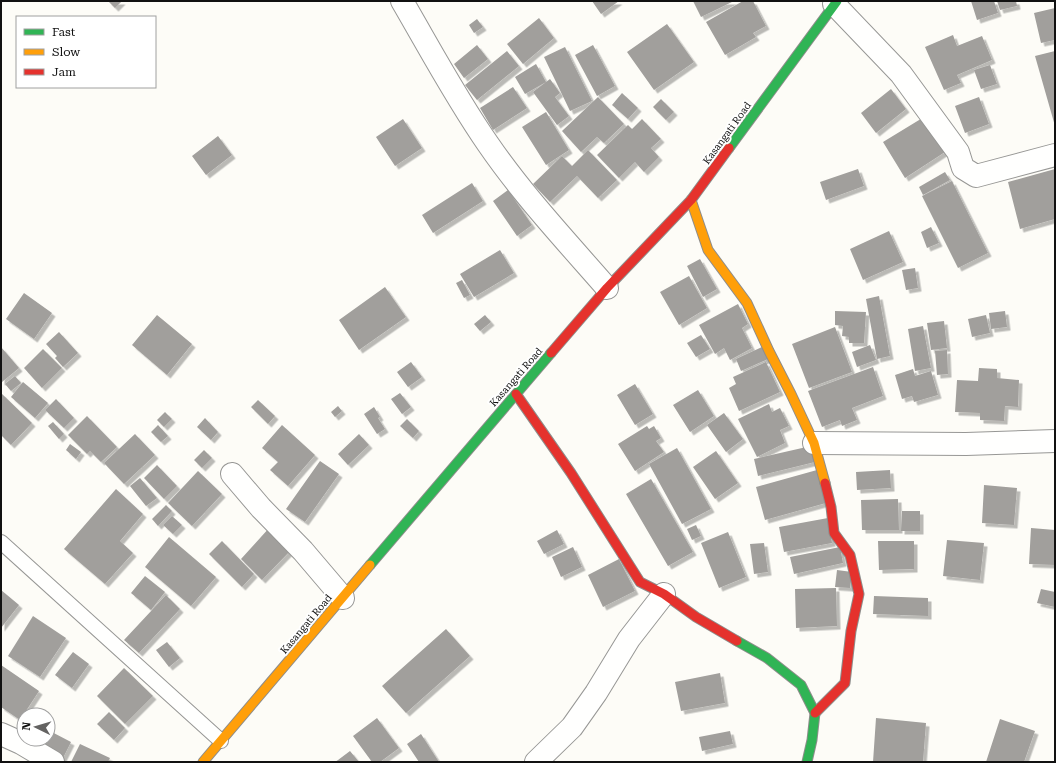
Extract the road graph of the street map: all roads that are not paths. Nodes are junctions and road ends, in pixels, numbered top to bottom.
1 (402, 1) edge
2 (836, 3) edge
3 (1055, 155) edge
4 (691, 200) junction
5 (607, 288) junction
6 (516, 394) junction
7 (1055, 441) edge
8 (814, 443) junction
9 (232, 474) dead end
10 (1, 542) edge
11 (664, 594) junction
12 (343, 598) junction
13 (815, 713) junction
14 (1, 734) edge
15 (221, 741) junction
16 (53, 762) edge
17 (203, 762) edge
18 (536, 762) edge
19 (807, 762) edge

1 - 5 street
2 - 3 street
2 - 4 street, Kasangati Road
4 - 5 street, Kasangati Road
4 - 8 street
5 - 6 street, Kasangati Road
6 - 11 street
6 - 12 street, Kasangati Road
7 - 8 street
8 - 13 street
9 - 12 street
10 - 15 lane
11 - 13 street
11 - 18 street
12 - 15 street, Kasangati Road
13 - 19 street
14 - 16 street
15 - 17 street, Kasangati Road

